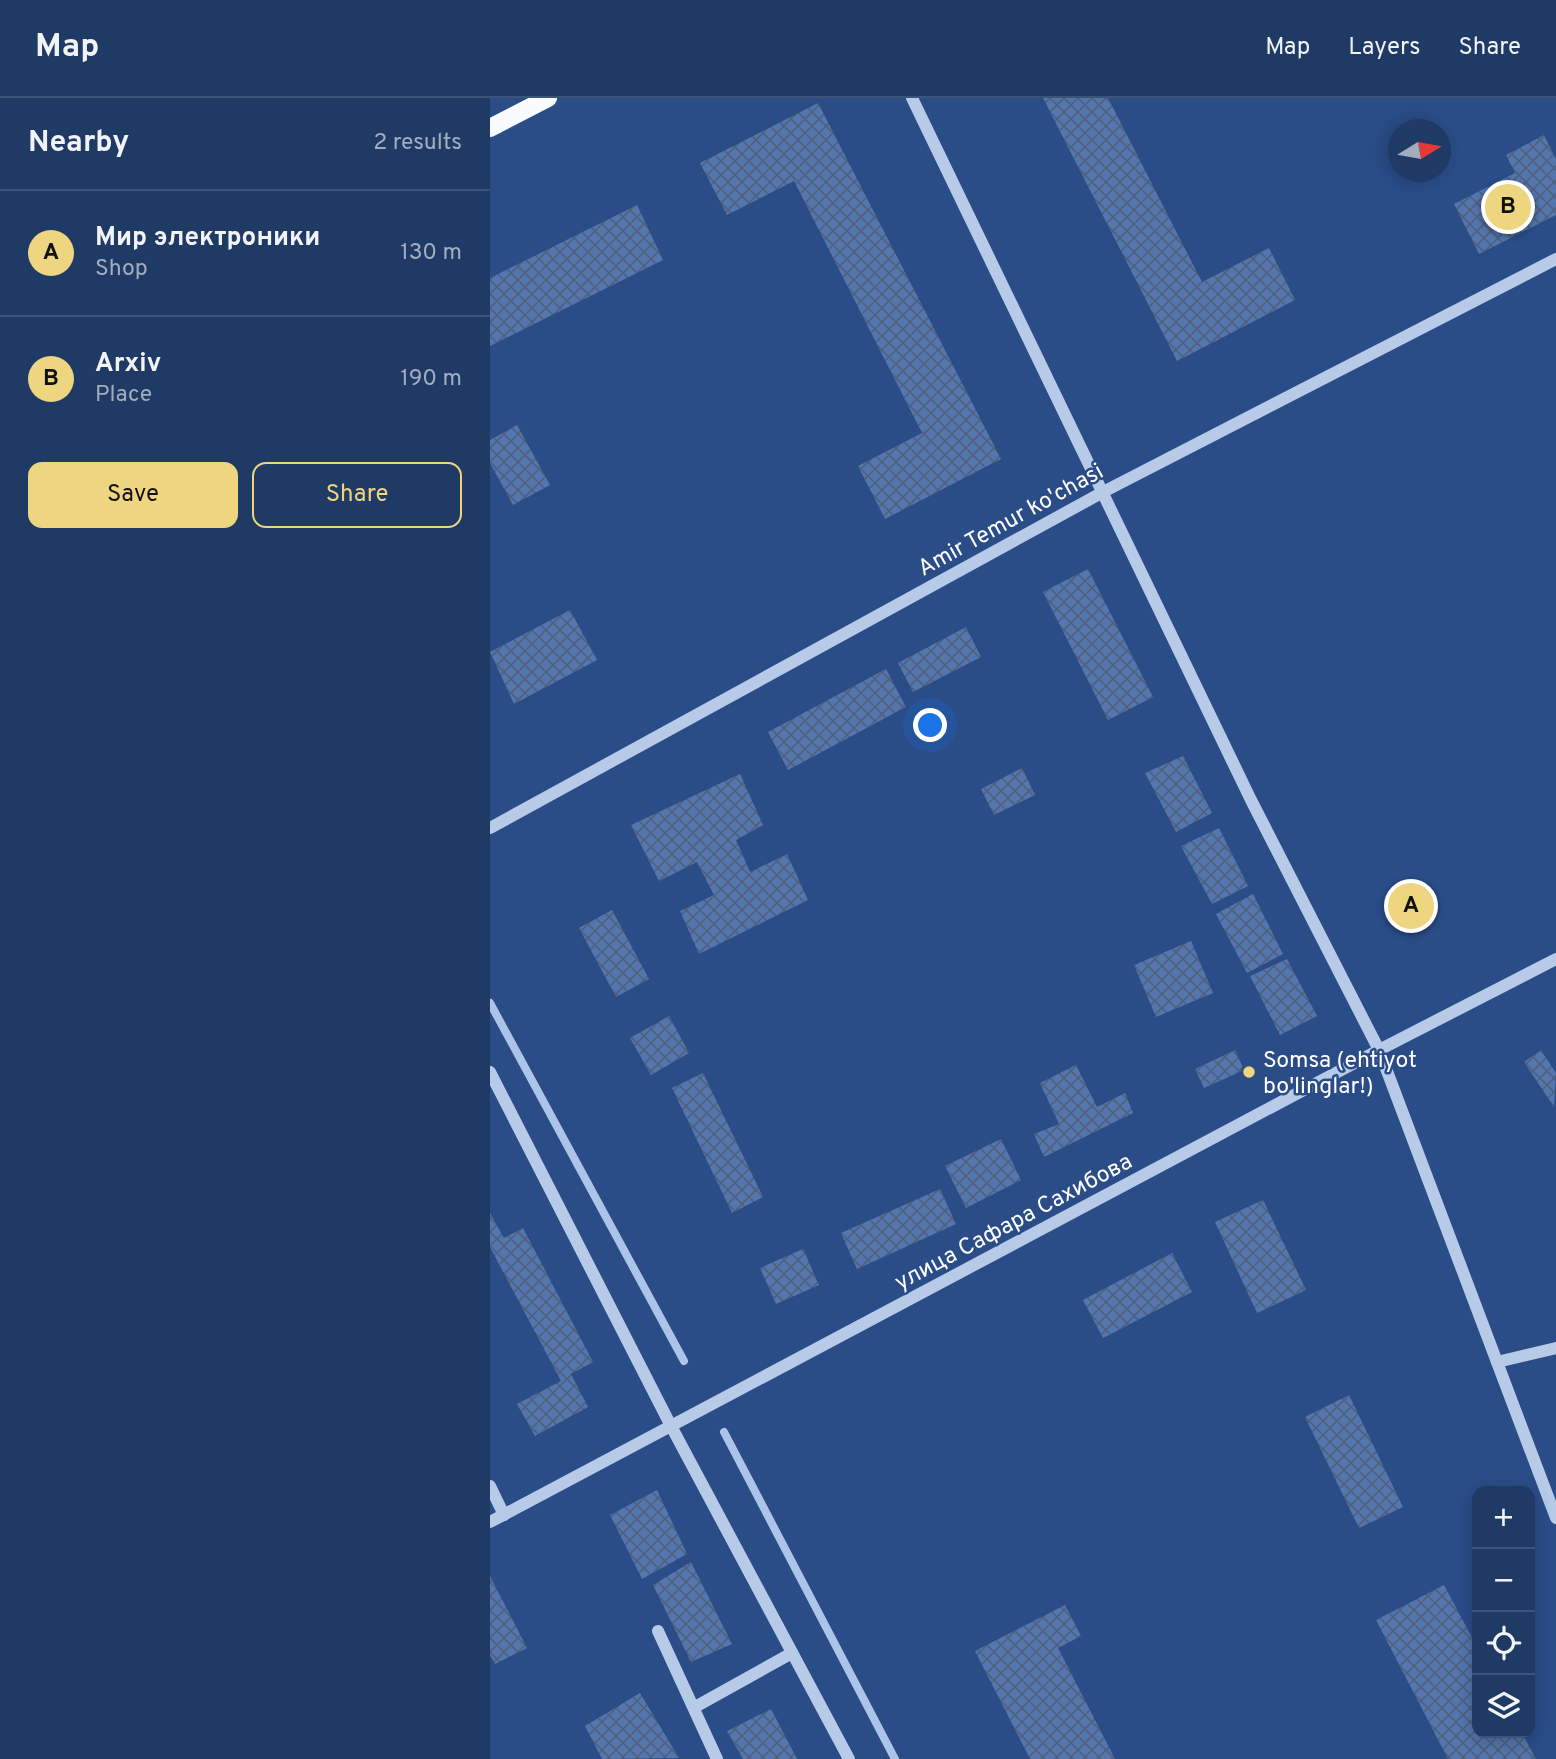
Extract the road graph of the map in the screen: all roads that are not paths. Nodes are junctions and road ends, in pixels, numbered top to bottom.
1 (548, 98) edge
2 (912, 98) edge
3 (490, 128) edge
4 (1556, 259) edge
5 (1105, 491) junction
6 (490, 828) edge
7 (1556, 959) edge
8 (1380, 1049) junction
9 (490, 1072) edge
10 (1556, 1348) edge
11 (1497, 1362) junction
12 (671, 1426) junction
13 (490, 1486) edge
14 (505, 1515) junction
15 (1556, 1518) edge
16 (490, 1522) edge
17 (658, 1631) dead end
18 (792, 1653) junction
19 (695, 1707) junction
20 (717, 1759) edge
21 (849, 1759) edge

1 - 3 main road
2 - 5 street
4 - 5 street, Amir Temur ko'chasi
5 - 6 street, Amir Temur ko'chasi
5 - 8 street
7 - 8 street, улица Сафара Сахибова
8 - 11 street
8 - 12 street, улица Сафара Сахибова
9 - 12 street
10 - 11 street
11 - 15 street
12 - 14 street, улица Сафара Сахибова
12 - 18 street
13 - 14 street
14 - 16 street, улица Сафара Сахибова
17 - 19 street
18 - 19 street
18 - 21 street
19 - 20 street

